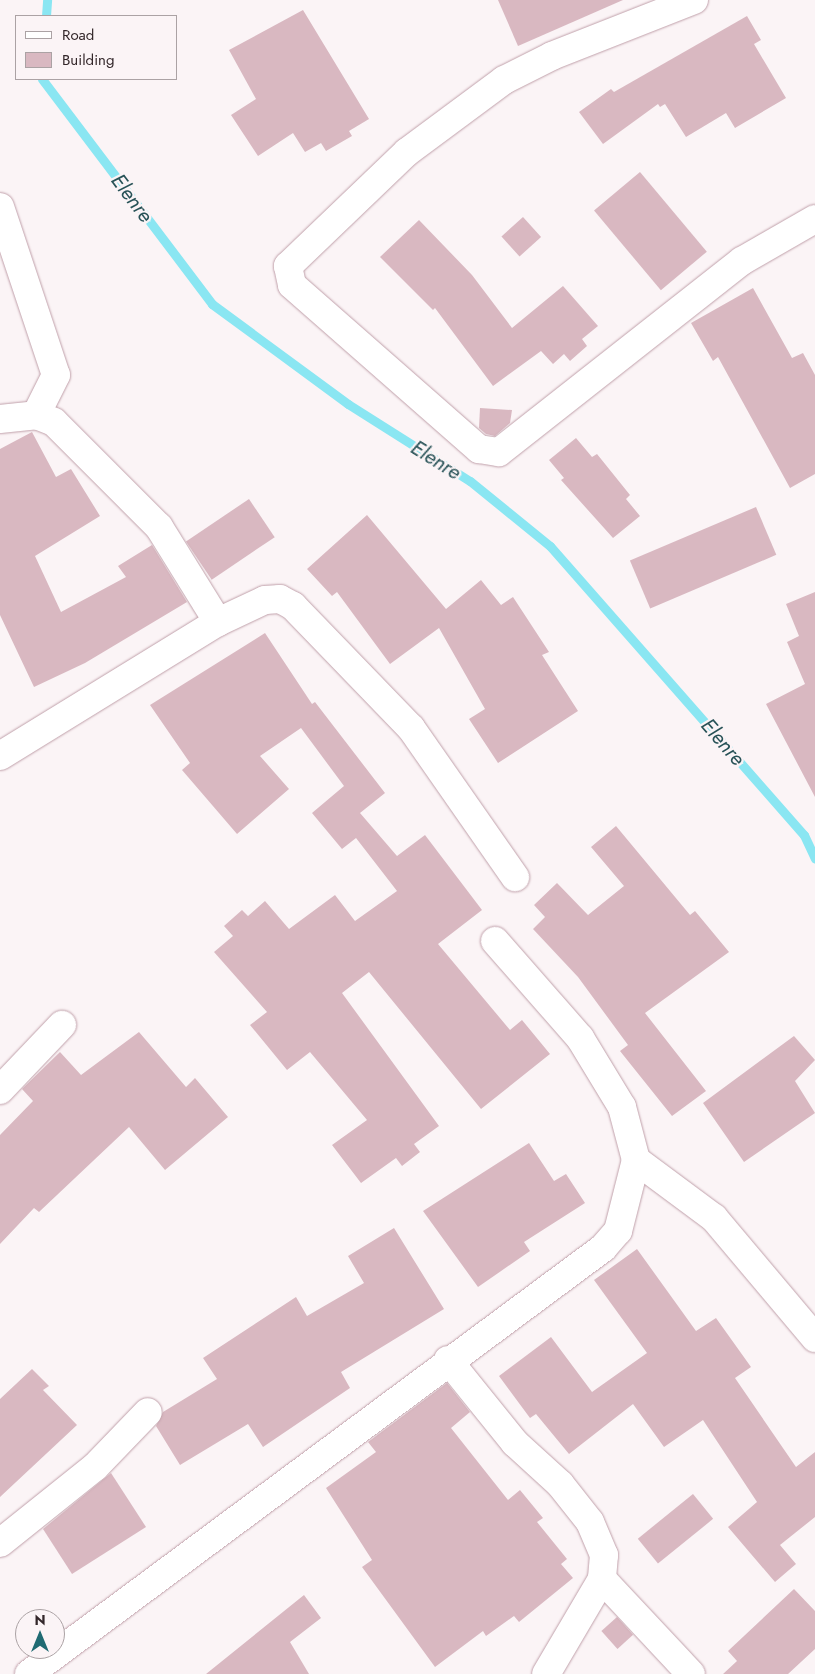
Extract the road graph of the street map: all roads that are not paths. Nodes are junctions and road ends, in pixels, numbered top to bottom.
1 (694, 0) edge
2 (0, 207) edge
3 (815, 219) edge
4 (36, 415) junction
5 (0, 419) edge
6 (218, 622) junction
7 (0, 756) edge
8 (515, 877) dead end
9 (495, 941) dead end
10 (62, 1025) dead end
11 (0, 1090) edge
12 (636, 1160) junction
13 (815, 1338) edge
14 (448, 1360) junction
15 (148, 1412) dead end
16 (0, 1544) edge
17 (602, 1579) junction
18 (29, 1674) edge
19 (546, 1674) edge
20 (691, 1674) edge

1 - 3 street
2 - 4 street
4 - 5 street
4 - 6 street
6 - 7 street
6 - 8 street
9 - 12 street
10 - 11 street
12 - 13 street
12 - 14 street
14 - 17 street
14 - 18 street
15 - 16 street
17 - 19 street
17 - 20 street

